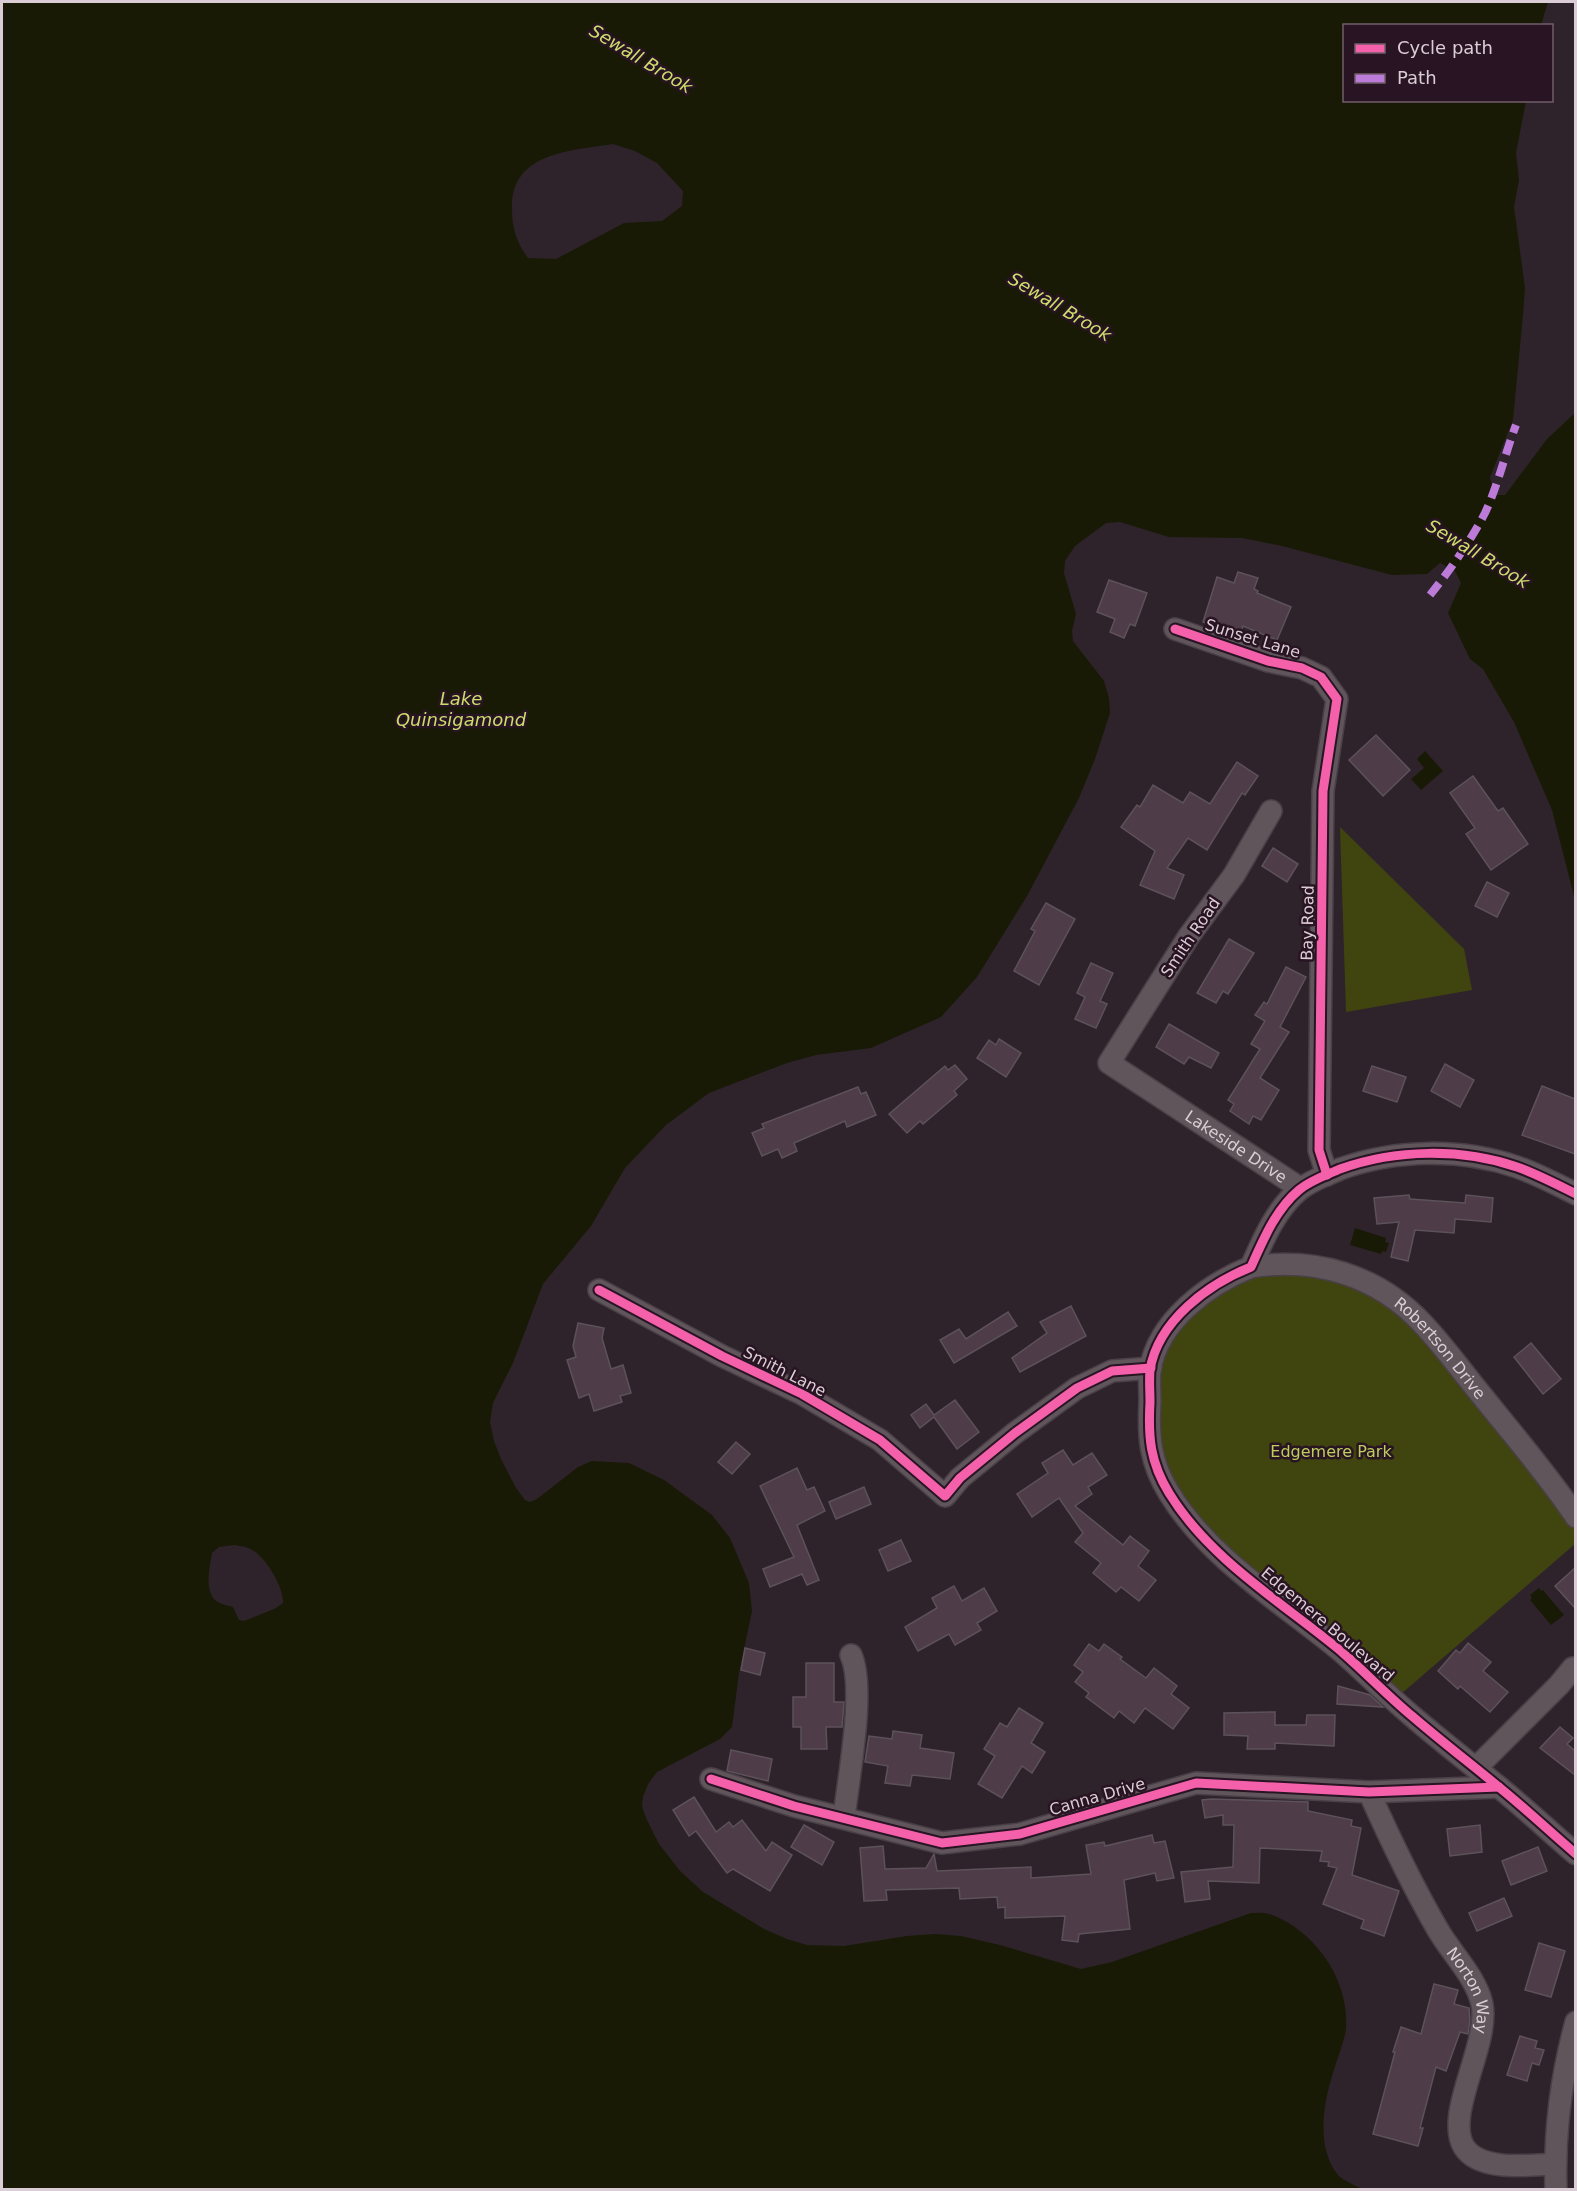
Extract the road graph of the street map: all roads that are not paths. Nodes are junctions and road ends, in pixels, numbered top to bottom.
1 (1175, 629) dead end
2 (1321, 677) joint
3 (1271, 812) dead end
4 (1109, 1063) joint
5 (1327, 1174) junction
6 (1300, 1188) junction
7 (1575, 1194) edge
8 (1251, 1267) junction
9 (599, 1290) dead end
10 (1150, 1368) junction
11 (1575, 1517) edge
12 (851, 1655) dead end
13 (1573, 1668) dead end
14 (1476, 1768) junction
15 (711, 1779) dead end
16 (1499, 1787) junction
17 (1369, 1791) junction
18 (844, 1818) junction
19 (1575, 1854) edge
20 (1575, 2022) edge
21 (1555, 2164) junction
22 (1556, 2190) edge

1 - 2 street, Sunset Lane
2 - 5 street, Bay Road
3 - 4 street, Smith Road
4 - 6 street, Lakeside Drive
5 - 6 street, Lakeside Drive
5 - 7 street, Lakeside Drive
6 - 8 street
8 - 10 street, Robertson Drive
8 - 11 street, Robertson Drive
9 - 10 street, Smith Lane
10 - 14 street, Edgemere Boulevard
12 - 18 street
13 - 14 street
14 - 16 street, Edgemere Boulevard
15 - 18 street, Canna Drive
16 - 17 street, Canna Drive
16 - 19 street, Edgemere Boulevard
17 - 18 street, Canna Drive
17 - 21 street, Norton Way
20 - 21 street
21 - 22 street

